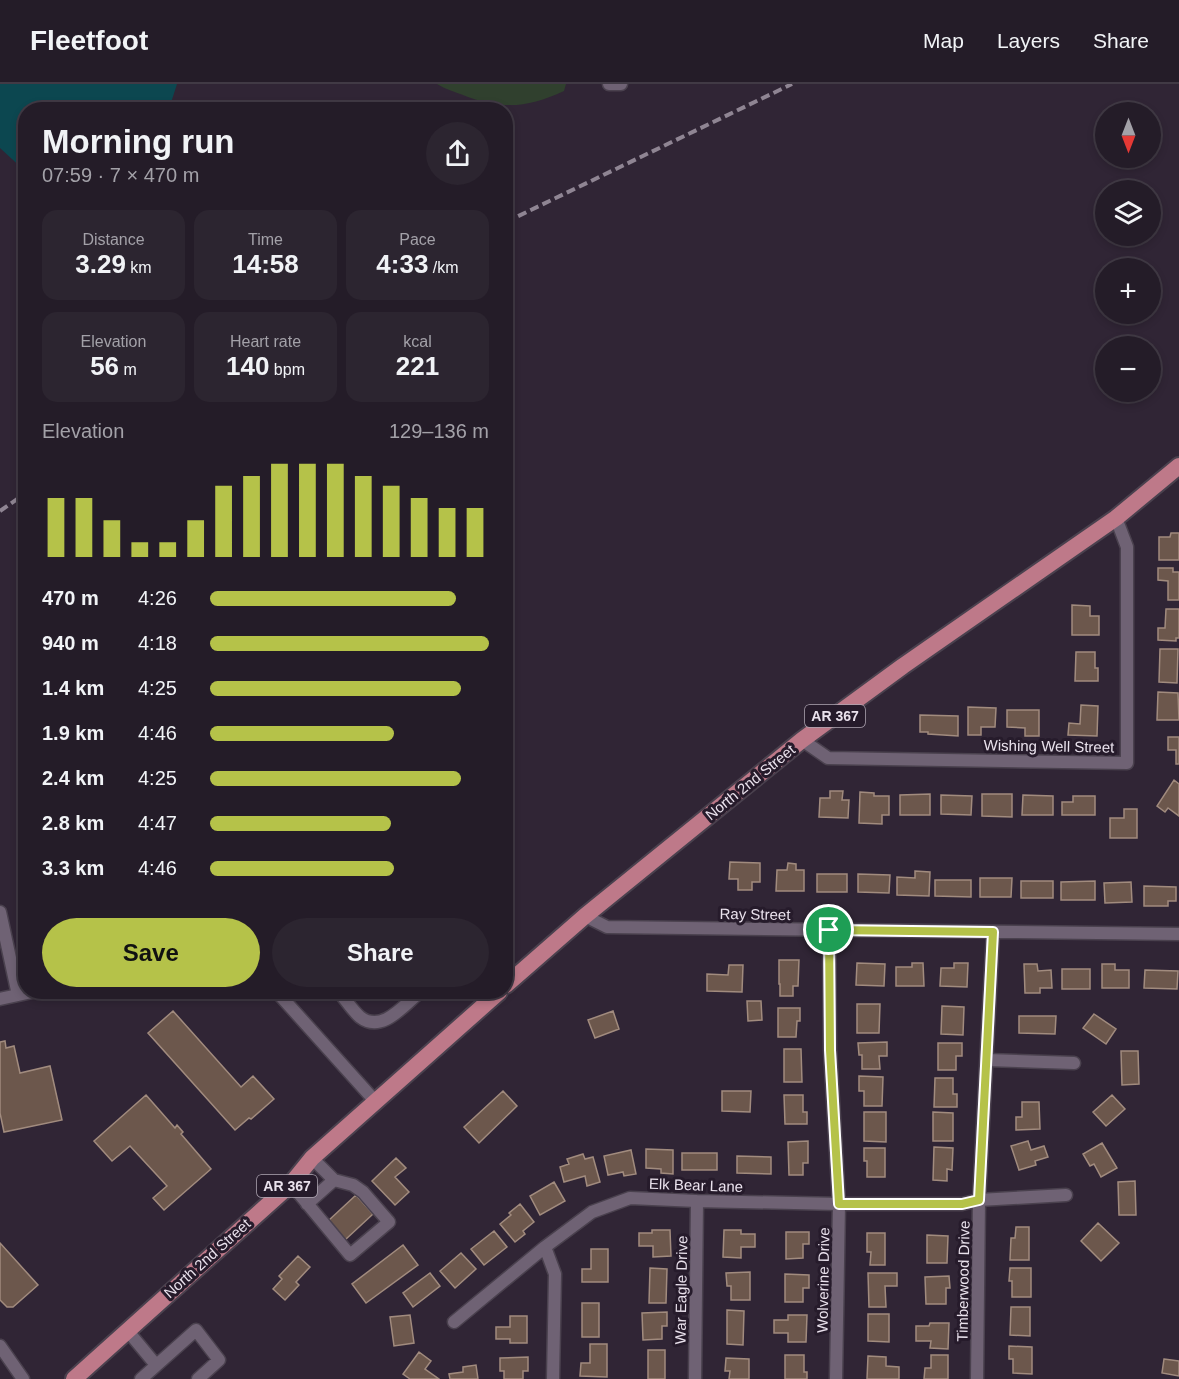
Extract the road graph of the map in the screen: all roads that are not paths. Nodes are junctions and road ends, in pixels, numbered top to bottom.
1 (609, 84) edge
2 (621, 84) edge
3 (1179, 466) edge
4 (1116, 518) junction
5 (802, 740) junction
6 (0, 912) edge
7 (585, 916) junction
8 (829, 930) junction
9 (993, 932) junction
10 (1179, 934) edge
11 (513, 980) edge
12 (18, 995) joint
13 (0, 999) edge
14 (283, 999) edge
15 (345, 999) edge
16 (411, 999) edge
17 (491, 999) edge
18 (987, 1060) junction
19 (1074, 1063) dead end
20 (375, 1101) junction
21 (312, 1158) junction
22 (334, 1180) junction
23 (291, 1184) junction
24 (1066, 1195) dead end
25 (979, 1200) junction
26 (697, 1201) junction
27 (307, 1204) junction
28 (839, 1204) junction
29 (545, 1247) junction
30 (454, 1322) dead end
31 (127, 1330) junction
32 (0, 1346) edge
33 (156, 1365) junction
34 (23, 1379) edge
35 (74, 1379) edge
36 (141, 1379) edge
37 (198, 1379) edge
38 (553, 1379) edge
39 (695, 1379) edge
40 (836, 1379) edge
41 (977, 1379) edge

1 - 2 street
3 - 4 main road, North 2nd Street / AR 367
4 - 5 main road, North 2nd Street / AR 367
4 - 5 street, Wishing Well Street
5 - 7 main road, North 2nd Street / AR 367
6 - 12 street
7 - 8 street, Ray Street
7 - 11 main road, North 2nd Street / AR 367
8 - 9 street, Ray Street
8 - 28 street, Wolverine Drive
9 - 10 street, Ray Street
9 - 18 street, Timberwood Drive
12 - 13 street
14 - 20 street
15 - 16 street
17 - 20 main road, North 2nd Street / AR 367
18 - 19 street
18 - 25 street, Timberwood Drive
20 - 21 main road, North 2nd Street / AR 367
21 - 22 street
21 - 23 main road, North 2nd Street / AR 367
22 - 27 street
22 - 27 street
23 - 27 street
23 - 31 main road, North 2nd Street / AR 367
24 - 25 street, Elk Bear Lane
25 - 28 street, Elk Bear Lane
25 - 41 street, Timberwood Drive
26 - 28 street, Elk Bear Lane
26 - 29 street, Elk Bear Lane
26 - 39 street, War Eagle Drive
28 - 40 street, Wolverine Drive
29 - 30 street, Elk Bear Lane
29 - 38 street
31 - 33 street
31 - 35 main road, North 2nd Street / AR 367
32 - 34 street
33 - 36 street
33 - 37 street

